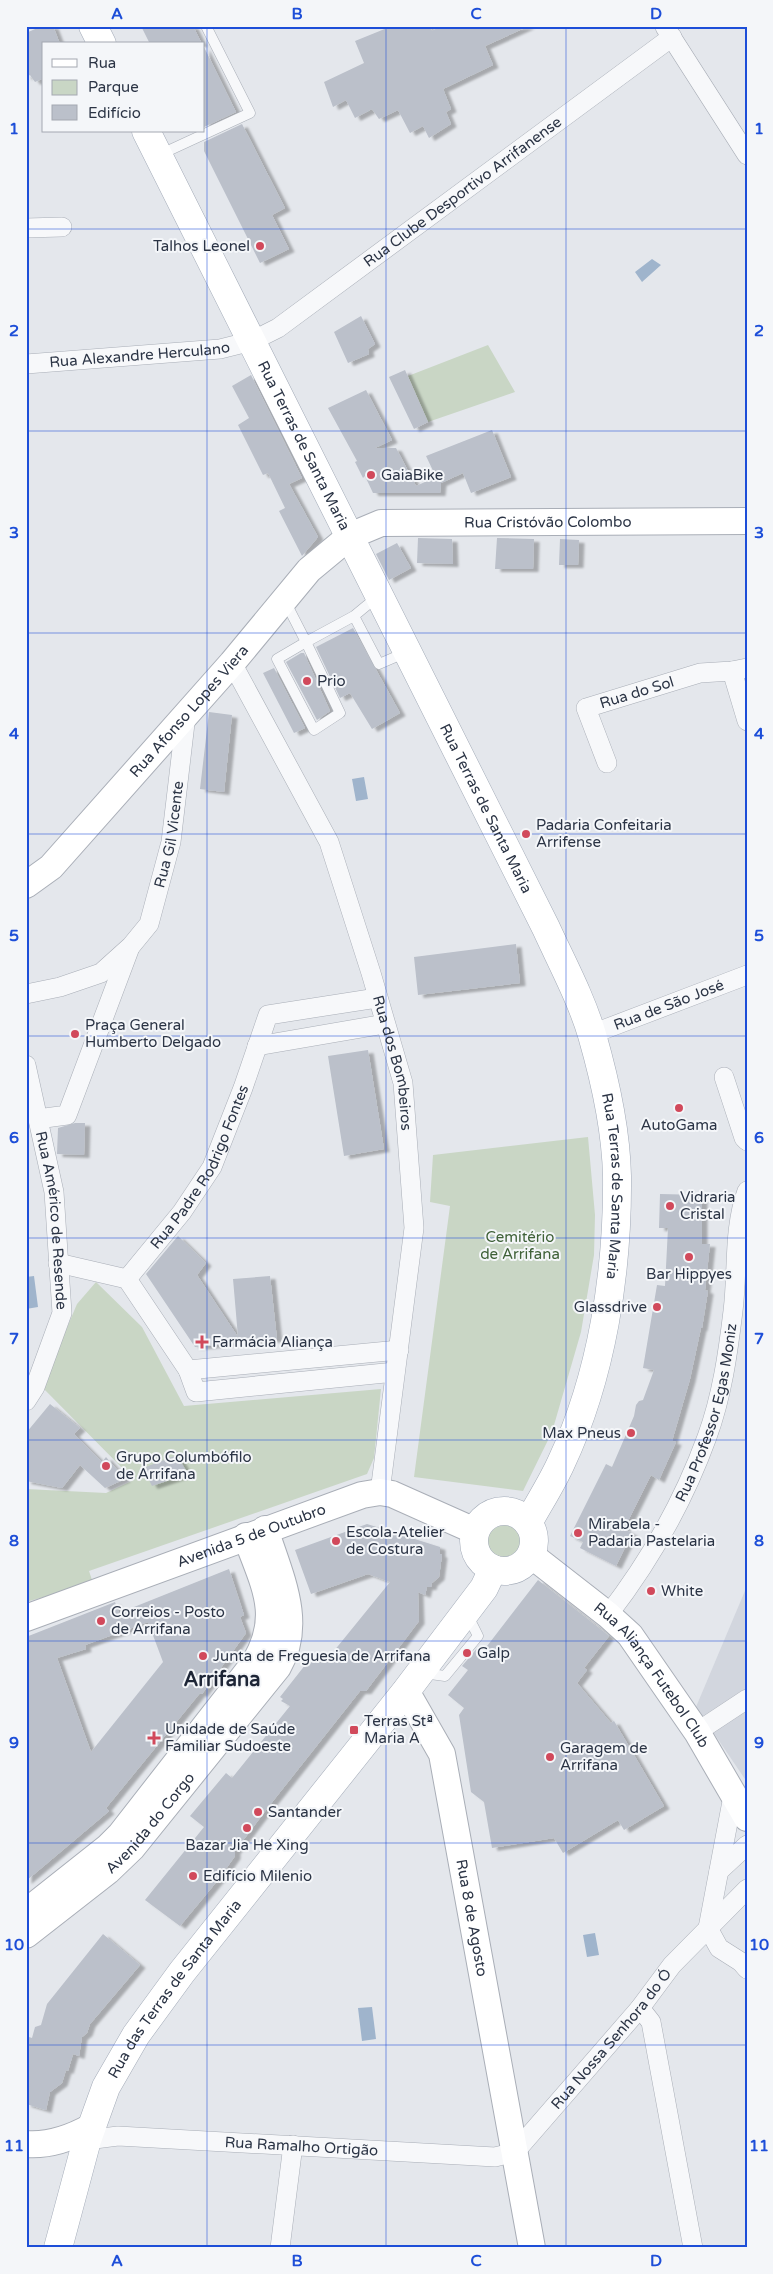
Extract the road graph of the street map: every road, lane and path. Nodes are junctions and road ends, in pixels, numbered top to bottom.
1 (94, 26) edge
2 (206, 26) edge
3 (668, 31) edge
4 (101, 42) edge
5 (146, 132) edge
6 (158, 155) junction
7 (747, 155) edge
8 (62, 227) dead end
9 (26, 228) edge
10 (252, 341) junction
11 (26, 364) edge
12 (747, 521) edge
13 (350, 536) junction
14 (380, 594) junction
15 (284, 600) junction
16 (354, 616) junction
17 (306, 642) junction
18 (408, 652) junction
19 (232, 663) junction
20 (739, 670) edge
21 (186, 715) junction
22 (747, 721) edge
23 (607, 763) dead end
24 (26, 885) edge
25 (130, 946) junction
26 (747, 975) edge
27 (26, 994) edge
28 (377, 998) junction
29 (385, 1024) junction
30 (592, 1034) junction
31 (257, 1046) junction
32 (26, 1065) edge
33 (724, 1077) dead end
34 (45, 1118) dead end
35 (747, 1141) edge
36 (747, 1191) edge
37 (58, 1263) junction
38 (128, 1279) junction
39 (399, 1350) junction
40 (267, 1363) junction
41 (188, 1370) junction
42 (395, 1372) junction
43 (270, 1384) junction
44 (26, 1401) edge
45 (380, 1492) junction
46 (528, 1522) junction
47 (475, 1531) junction
48 (255, 1533) junction
49 (531, 1555) junction
50 (493, 1569) junction
51 (608, 1615) junction
52 (26, 1618) edge
53 (413, 1682) junction
54 (747, 1699) edge
55 (697, 1732) junction
56 (733, 1796) junction
57 (747, 1818) edge
58 (747, 1845) edge
59 (719, 1871) junction
60 (747, 1889) edge
61 (26, 1912) edge
62 (708, 1928) junction
63 (26, 1935) edge
64 (747, 1968) edge
65 (640, 2008) junction
66 (89, 2133) junction
67 (32, 2145) edge
68 (293, 2145) junction
69 (516, 2152) junction
70 (77, 2174) junction
71 (58, 2248) edge
72 (280, 2248) edge
73 (532, 2248) edge
74 (693, 2248) edge

1 - 4 main road
2 - 6 lane
3 - 7 street
3 - 10 street, Rua Clube Desportivo Arrifanense
5 - 6 main road, Rua Terras de Santa Maria
6 - 10 main road, Rua Terras de Santa Maria
8 - 9 street
10 - 11 street, Rua Alexandre Herculano
10 - 13 main road, Rua Terras de Santa Maria
12 - 13 street, Rua Cristóvão Colombo
13 - 14 main road, Rua Terras de Santa Maria
13 - 15 street, Rua Afonso Lopes Viera
14 - 16 lane
14 - 18 main road, Rua Terras de Santa Maria
15 - 17 lane
15 - 19 street, Rua Afonso Lopes Viera
16 - 17 lane
16 - 18 lane
17 - 17 lane
18 - 30 main road, Rua Terras de Santa Maria
19 - 21 street, Rua Afonso Lopes Viera
19 - 28 street, Rua dos Bombeiros
20 - 22 street
20 - 23 street, Rua do Sol
21 - 24 street, Rua Afonso Lopes Viera
21 - 25 street, Rua Gil Vicente
25 - 27 street
25 - 34 street
26 - 30 street, Rua de São José
28 - 29 street, Rua dos Bombeiros
28 - 31 street, Rua Padre Rodrigo Fontes
29 - 31 street
29 - 39 street, Rua dos Bombeiros
30 - 46 main road, Rua Terras de Santa Maria
31 - 38 street, Rua Padre Rodrigo Fontes
32 - 37 street, Rua Américo de Resende
33 - 35 street
36 - 51 street, Rua Professor Egas Moniz
37 - 38 street
37 - 44 street, Rua Américo de Resende
38 - 41 street
39 - 40 street
39 - 42 street, Rua dos Bombeiros
40 - 41 street
40 - 43 street
41 - 43 street
42 - 43 street
42 - 45 street, Rua dos Bombeiros
45 - 47 street, Avenida 5 de Outubro
45 - 48 street, Avenida 5 de Outubro
46 - 47 main road
46 - 49 main road
47 - 50 main road
48 - 52 street, Avenida 5 de Outubro
48 - 61 street, Avenida do Corgo
48 - 63 street, Avenida do Corgo
49 - 50 main road
49 - 51 street, Rua Aliança Futebol Club
50 - 53 main road, Rua das Terras de Santa Maria
51 - 55 street, Rua Aliança Futebol Club
53 - 66 main road, Rua das Terras de Santa Maria
53 - 69 street, Rua 8 de Agosto
54 - 55 street
55 - 56 street, Rua Aliança Futebol Club
56 - 57 street, Rua Aliança Futebol Club
56 - 59 street
58 - 59 street
59 - 62 street
60 - 62 street, Rua Nossa Senhora do Ó
62 - 64 street
62 - 65 street, Rua Nossa Senhora do Ó
65 - 69 street, Rua Nossa Senhora do Ó
65 - 74 street
66 - 67 street
66 - 68 street, Rua Ramalho Ortigão
66 - 70 main road, Rua das Terras de Santa Maria
67 - 70 street
68 - 69 street, Rua Ramalho Ortigão
68 - 72 street
69 - 73 street, Rua 8 de Agosto
70 - 71 main road, Rua das Terras de Santa Maria

